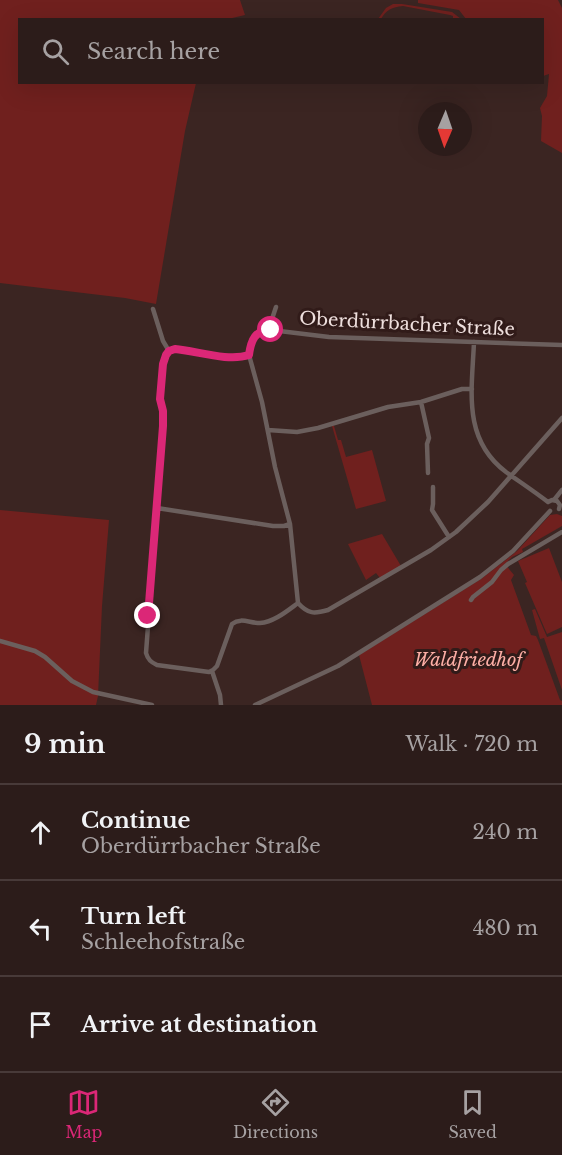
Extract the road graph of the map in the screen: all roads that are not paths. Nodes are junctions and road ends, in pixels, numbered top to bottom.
1 (276, 307) dead end
2 (153, 309) dead end
3 (271, 330) junction
4 (474, 342) junction
5 (562, 345) edge
6 (169, 351) junction
7 (249, 355) junction
8 (472, 389) junction
9 (421, 402) junction
10 (562, 418) edge
11 (268, 430) junction
12 (428, 473) dead end
13 (512, 475) junction
14 (433, 488) dead end
15 (562, 490) edge
16 (562, 498) edge
17 (551, 501) junction
18 (157, 508) junction
19 (560, 509) edge
20 (550, 512) junction
21 (290, 524) junction
22 (562, 532) edge
23 (449, 537) junction
24 (471, 600) dead end
25 (297, 603) junction
26 (0, 641) edge
27 (212, 671) junction
28 (152, 705) edge
29 (221, 705) edge
30 (255, 705) edge

1 - 3 street
2 - 6 street
3 - 4 street, Oberdürrbacher Straße
3 - 7 street
4 - 5 street, Oberdürrbacher Straße
4 - 8 street
6 - 7 street
6 - 18 street
7 - 11 street
8 - 9 street
8 - 13 street
9 - 11 street
9 - 12 street
10 - 13 street
11 - 21 street
13 - 17 street
13 - 23 street
14 - 23 street
15 - 17 street
16 - 19 street
17 - 19 street
17 - 20 street
18 - 21 street
18 - 27 street
19 - 20 street
20 - 30 street
21 - 25 street
22 - 24 street
23 - 25 street
25 - 27 street
26 - 28 street
27 - 29 street

